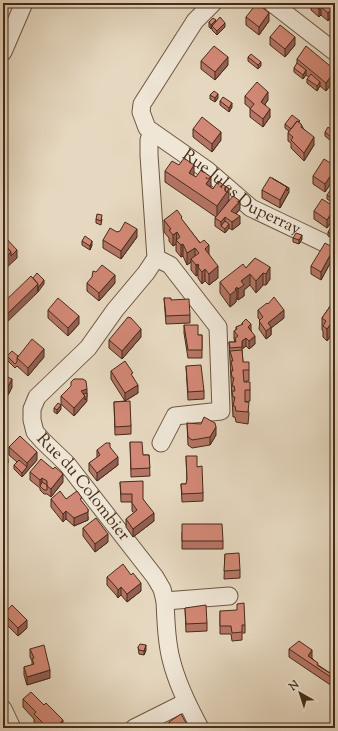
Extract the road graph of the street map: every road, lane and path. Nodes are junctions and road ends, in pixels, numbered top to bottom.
1 (24, 3) edge
2 (213, 3) edge
3 (272, 3) edge
4 (3, 52) edge
5 (335, 52) edge
6 (152, 132) junction
7 (335, 248) edge
8 (156, 258) junction
9 (161, 443) dead end
10 (230, 596) dead end
11 (165, 601) junction
12 (186, 702) junction
13 (3, 709) edge
14 (12, 728) edge
15 (134, 728) edge
16 (200, 728) edge

1 - 4 street
2 - 6 street
3 - 5 street
6 - 7 street, Rue Jules Duperray
6 - 8 street
8 - 9 street
8 - 11 street, Rue du Colombier
10 - 11 street
11 - 12 street, Rue du Colombier
12 - 15 street
12 - 16 street, Rue du Colombier
13 - 14 street

